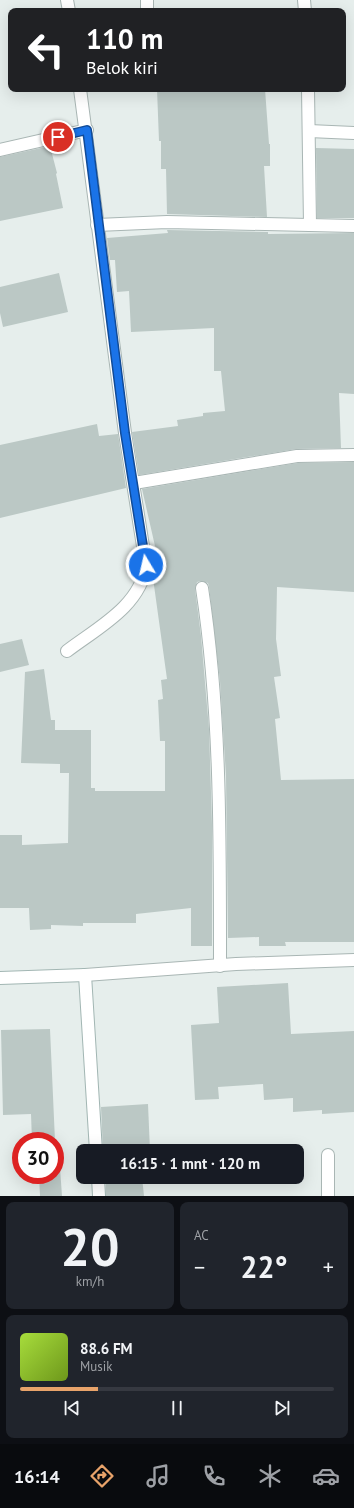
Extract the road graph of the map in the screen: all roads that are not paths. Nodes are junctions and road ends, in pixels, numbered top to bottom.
1 (81, 92) edge
2 (308, 92) edge
3 (87, 130) junction
4 (309, 131) junction
5 (354, 133) edge
6 (0, 150) edge
7 (97, 225) junction
8 (310, 225) junction
9 (354, 226) edge
10 (354, 455) edge
11 (134, 483) junction
12 (202, 588) dead end
13 (66, 651) dead end
14 (354, 960) edge
15 (220, 966) junction
16 (85, 975) junction
17 (0, 978) edge
18 (96, 1144) edge
19 (328, 1155) dead end
20 (98, 1184) edge
21 (99, 1196) edge
22 (328, 1196) edge

1 - 3 street
2 - 4 street
3 - 6 street
3 - 7 street
4 - 5 street
4 - 8 street
7 - 8 street
7 - 11 street
8 - 9 street
10 - 11 street
11 - 13 street
12 - 15 street
14 - 15 street
15 - 16 street
16 - 17 street
16 - 18 street
19 - 22 street
20 - 21 street

